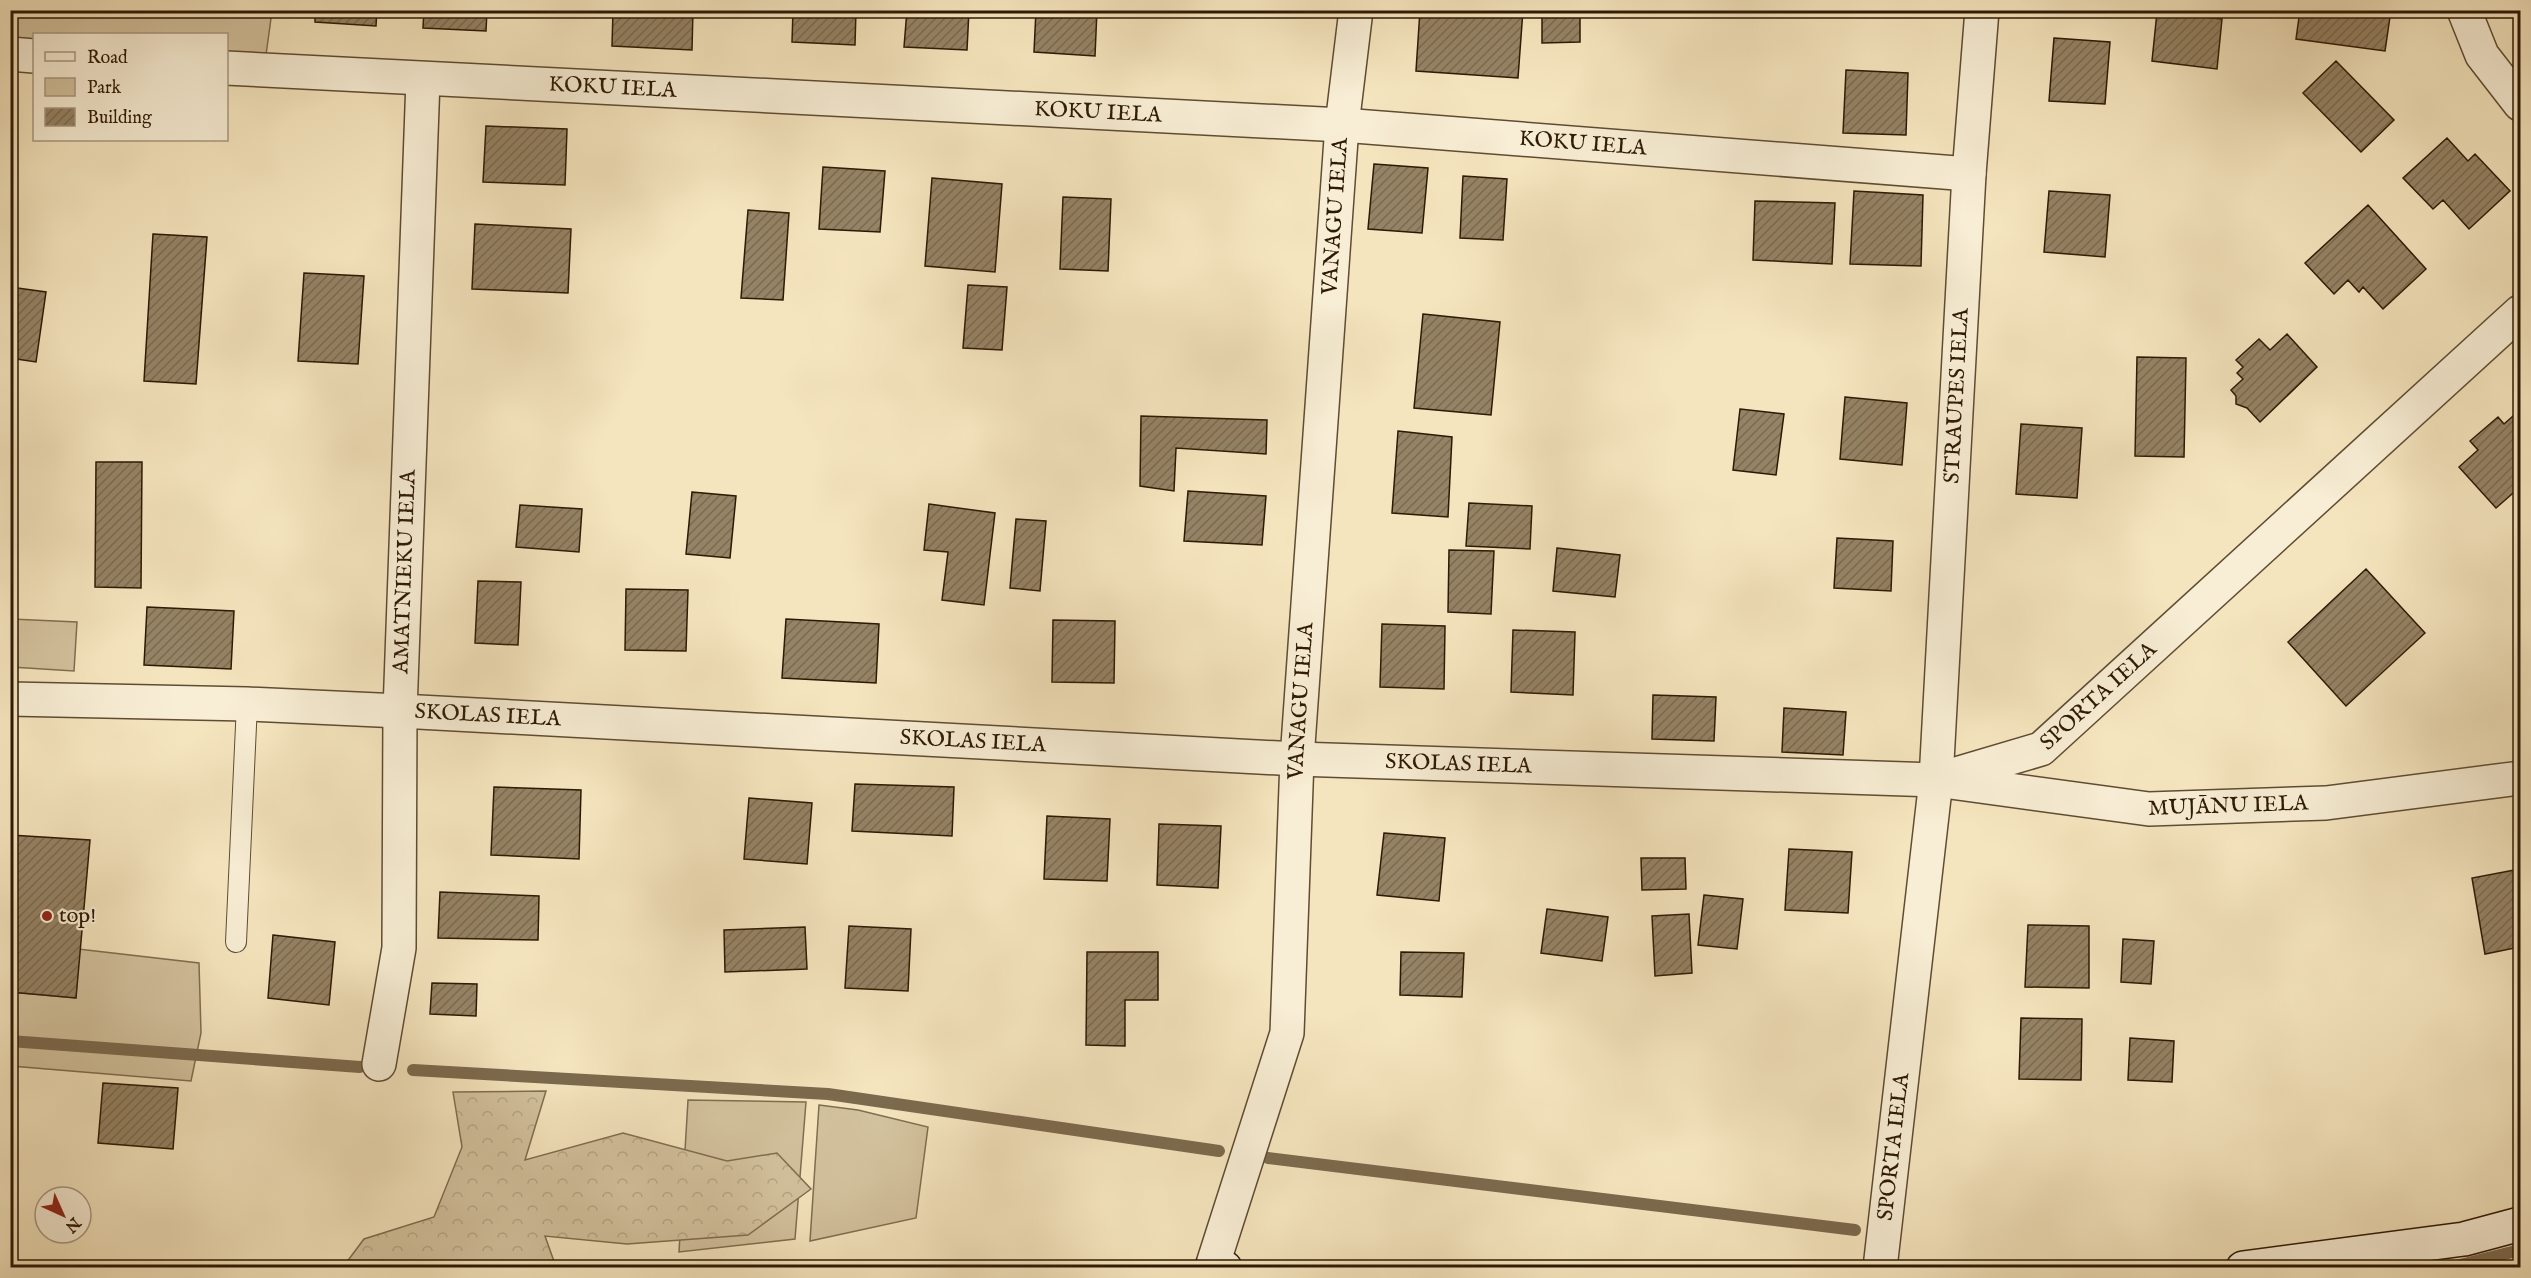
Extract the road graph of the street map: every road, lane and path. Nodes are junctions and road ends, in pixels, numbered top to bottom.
1 (1356, 10) edge
2 (1982, 10) edge
3 (2464, 10) edge
4 (10, 54) edge
5 (33, 56) edge
6 (228, 68) edge
7 (423, 80) junction
8 (2520, 104) edge
9 (1342, 125) junction
10 (1969, 174) junction
11 (2520, 312) edge
12 (10, 699) edge
13 (247, 704) junction
14 (400, 711) junction
15 (1297, 759) junction
16 (2520, 778) edge
17 (1936, 780) junction
18 (236, 942) dead end
19 (379, 1064) dead end
20 (2520, 1224) edge
21 (1216, 1267) edge
22 (1880, 1268) edge
23 (2243, 1268) edge

1 - 9 street, VANAGU IELA
2 - 10 street, STRAUPES IELA
3 - 8 street
4 - 5 street
6 - 7 street, KOKU IELA
7 - 9 street, KOKU IELA
7 - 14 street, AMATNIEKU IELA
9 - 10 street, KOKU IELA
9 - 15 street, VANAGU IELA
10 - 17 street, STRAUPES IELA
11 - 17 street, SPORTA IELA
12 - 13 street, SKOLAS IELA
13 - 14 street, SKOLAS IELA
13 - 18 lane
14 - 15 street, SKOLAS IELA
14 - 19 street, AMATNIEKU IELA
15 - 17 street, SKOLAS IELA
15 - 21 street, VANAGU IELA
16 - 17 street, MUJĀNU IELA
17 - 22 street, SPORTA IELA
20 - 23 street

